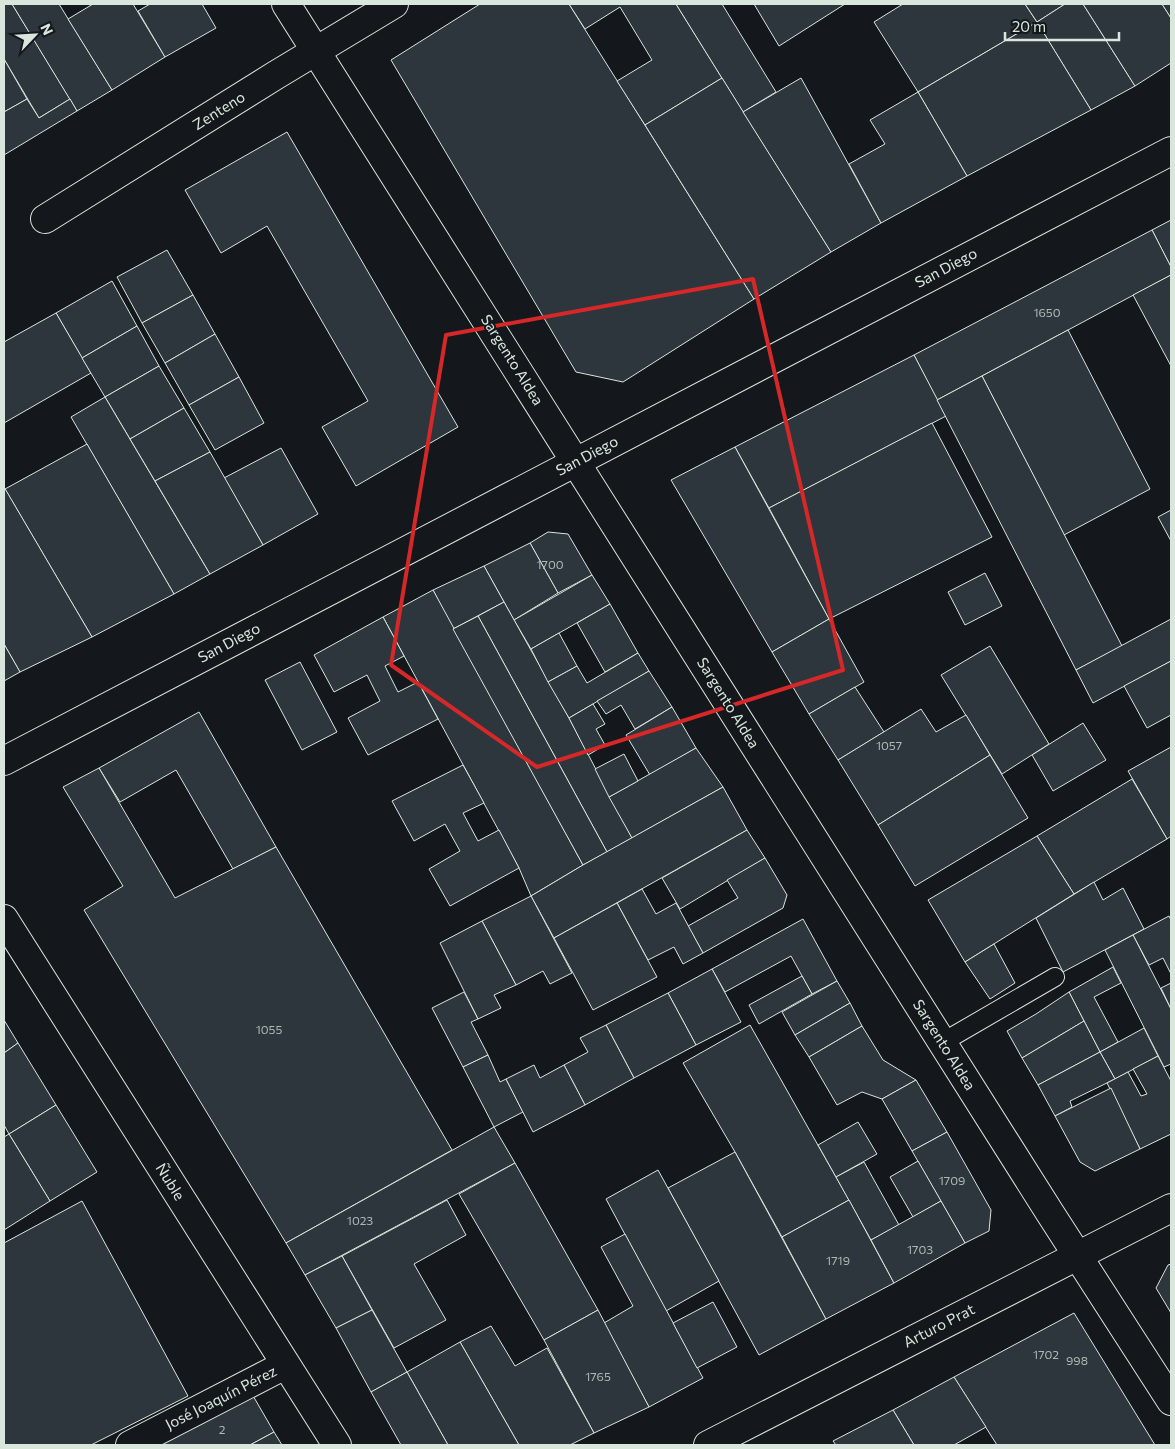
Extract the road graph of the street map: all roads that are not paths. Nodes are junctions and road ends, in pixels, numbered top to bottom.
1 (286, 4) edge
2 (394, 4) edge
3 (316, 52) junction
4 (1171, 151) edge
5 (45, 219) dead end
6 (576, 462) junction
7 (4, 761) edge
8 (4, 919) edge
9 (1055, 977) dead end
10 (943, 1042) junction
11 (1171, 1208) edge
12 (1078, 1256) junction
13 (285, 1365) junction
14 (1171, 1400) edge
15 (130, 1445) edge
16 (337, 1445) edge
17 (708, 1445) edge

1 - 3 street, Sargento Aldea
2 - 3 street, Zenteno
3 - 5 street, Zenteno
3 - 6 street, Sargento Aldea
4 - 6 street, San Diego
6 - 7 street, San Diego
6 - 10 street, Sargento Aldea
8 - 13 street, Ñuble
9 - 10 lane
10 - 12 street, Sargento Aldea
11 - 12 street, Arturo Prat
12 - 14 street, Sargento Aldea
12 - 17 street, Arturo Prat
13 - 15 street, José Joaquín Pérez
13 - 16 street, Ñuble

